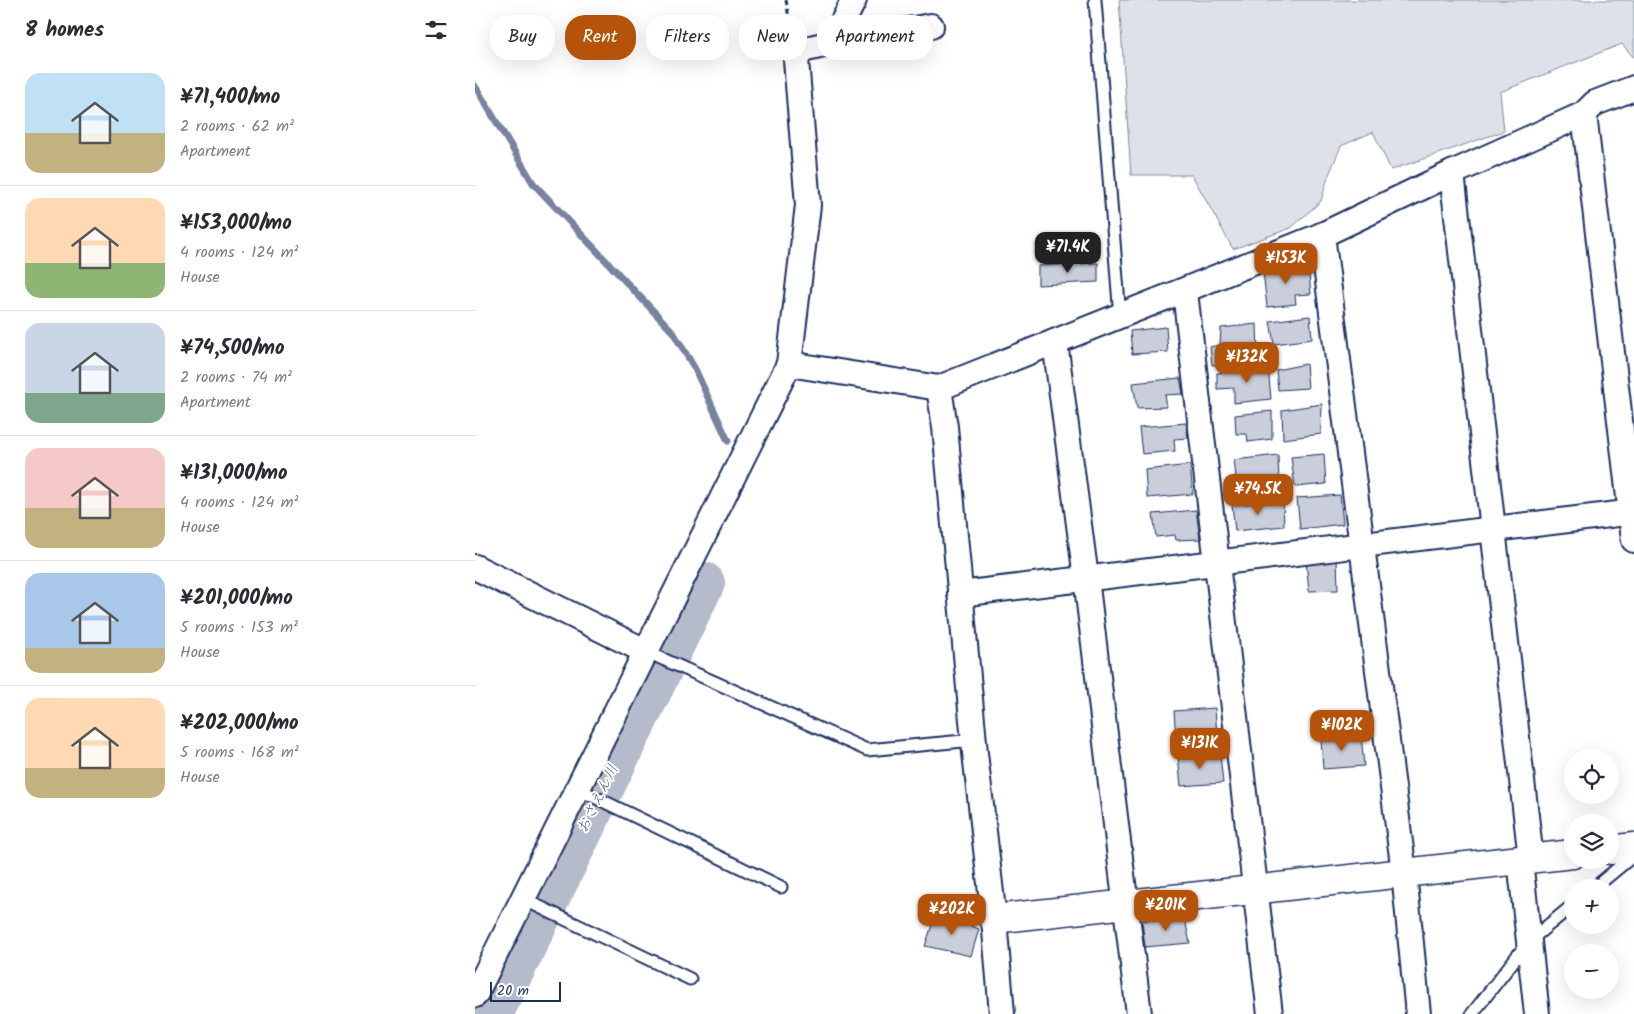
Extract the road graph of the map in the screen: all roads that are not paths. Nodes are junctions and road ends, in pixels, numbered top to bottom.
1 (854, 0) edge
2 (1095, 0) edge
3 (846, 15) edge
4 (817, 46) edge
5 (1634, 88) edge
6 (1584, 114) junction
7 (1452, 174) junction
8 (1322, 236) junction
9 (1185, 292) junction
10 (1120, 317) junction
11 (1055, 342) junction
12 (789, 364) junction
13 (939, 388) junction
14 (1632, 512) edge
15 (1493, 529) junction
16 (1634, 540) edge
17 (1362, 545) junction
18 (1217, 562) junction
19 (475, 567) edge
20 (1086, 578) junction
21 (960, 594) junction
22 (647, 652) junction
23 (974, 740) junction
24 (578, 790) junction
25 (1634, 847) edge
26 (1619, 849) edge
27 (1634, 854) edge
28 (1564, 855) edge
29 (1525, 860) junction
30 (1404, 873) junction
31 (1605, 879) edge
32 (781, 887) dead end
33 (1256, 890) junction
34 (523, 899) junction
35 (1125, 905) junction
36 (1564, 912) edge
37 (994, 920) junction
38 (1529, 940) junction
39 (690, 979) dead end
40 (475, 995) edge
41 (1002, 1014) edge
42 (1139, 1014) edge
43 (1271, 1014) edge
44 (1418, 1014) edge
45 (1472, 1014) edge
46 (1537, 1014) edge

1 - 3 street
2 - 10 lane
4 - 12 street
5 - 6 street
6 - 7 street
6 - 14 street
7 - 8 street
7 - 15 street
8 - 9 street
8 - 17 street
9 - 10 street
9 - 18 street
10 - 11 street
11 - 13 street
11 - 20 street
12 - 13 street
12 - 22 street
13 - 21 street
14 - 15 street
14 - 16 street
15 - 17 street
15 - 29 street
17 - 18 street
17 - 30 street
18 - 20 street
18 - 33 street
19 - 22 street
20 - 21 street
20 - 35 street
21 - 23 street
22 - 23 lane
22 - 24 street
23 - 37 street
24 - 32 lane
24 - 34 street
25 - 26 street
27 - 31 lane
28 - 29 street
29 - 30 street
29 - 38 street
30 - 33 street
30 - 44 street
33 - 35 street
33 - 43 street
34 - 39 lane
34 - 40 street
35 - 37 street
35 - 42 street
36 - 38 lane
37 - 41 street
38 - 45 lane
38 - 46 street

